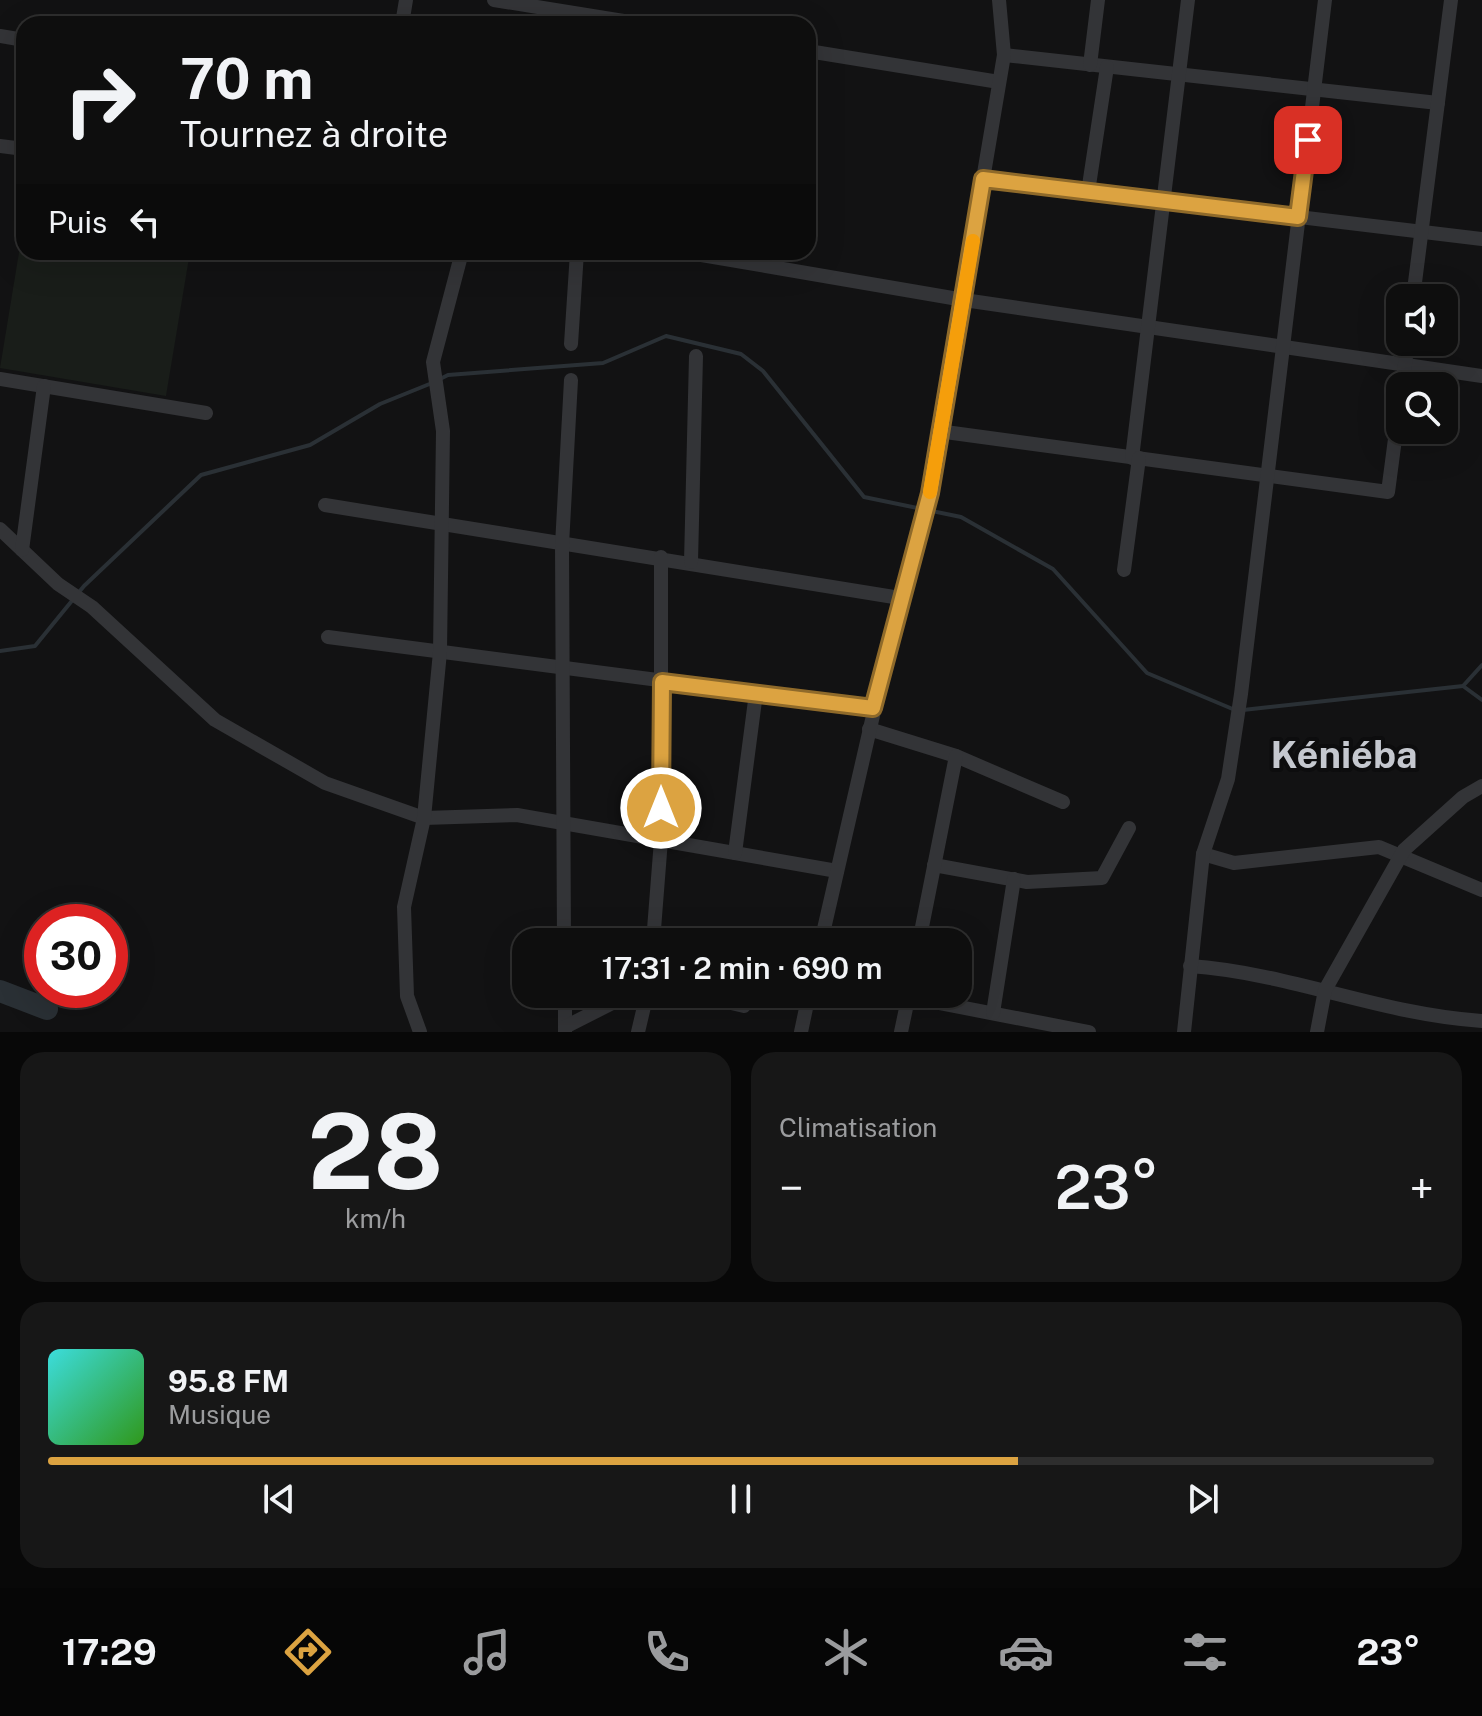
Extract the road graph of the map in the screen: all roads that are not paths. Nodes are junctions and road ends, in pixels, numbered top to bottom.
1 (494, 0) edge
2 (999, 0) edge
3 (1098, 0) edge
4 (1188, 0) edge
5 (1325, 0) edge
6 (1451, 0) edge
7 (593, 16) edge
8 (816, 52) edge
9 (1004, 55) junction
10 (1090, 65) junction
11 (1107, 67) junction
12 (1179, 74) junction
13 (999, 82) junction
14 (1314, 89) junction
15 (1438, 103) junction
16 (983, 179) junction
17 (1088, 192) junction
18 (1164, 201) junction
19 (1298, 217) junction
20 (1422, 232) junction
21 (1482, 239) edge
22 (460, 260) edge
23 (576, 260) edge
24 (731, 260) edge
25 (1415, 284) edge
26 (964, 300) junction
27 (1148, 326) junction
28 (571, 344) dead end
29 (1283, 345) junction
30 (696, 356) dead end
31 (1406, 356) edge
32 (1405, 363) junction
33 (1404, 372) edge
34 (1482, 376) edge
35 (0, 379) edge
36 (571, 380) dead end
37 (44, 386) junction
38 (206, 413) dead end
39 (938, 431) junction
40 (1394, 444) edge
41 (1136, 458) junction
42 (1267, 476) junction
43 (325, 505) dead end
44 (442, 525) junction
45 (0, 529) edge
46 (562, 545) junction
47 (22, 550) junction
48 (661, 557) junction
49 (691, 562) junction
50 (1124, 570) dead end
51 (900, 598) junction
52 (328, 637) dead end
53 (440, 652) junction
54 (563, 668) junction
55 (662, 682) junction
56 (756, 693) junction
57 (873, 708) junction
58 (869, 729) junction
59 (956, 756) junction
60 (1482, 786) edge
61 (1063, 802) dead end
62 (424, 818) junction
63 (564, 823) junction
64 (1129, 828) dead end
65 (661, 840) junction
66 (735, 853) junction
67 (1203, 854) junction
68 (1400, 856) junction
69 (934, 865) junction
70 (837, 871) junction
71 (1014, 879) junction
72 (1482, 890) edge
73 (564, 928) edge
74 (654, 928) edge
75 (824, 928) edge
76 (922, 928) edge
77 (1190, 966) junction
78 (1325, 990) junction
79 (565, 1008) edge
80 (605, 1008) edge
81 (644, 1008) edge
82 (806, 1008) edge
83 (906, 1008) edge
84 (968, 1008) edge
85 (993, 1013) junction
86 (1482, 1021) edge
87 (565, 1030) edge
88 (420, 1032) edge
89 (638, 1032) edge
90 (801, 1032) edge
91 (901, 1032) edge
92 (1089, 1032) edge
93 (1184, 1032) edge
94 (1317, 1032) edge

1 - 7 street
2 - 9 street
3 - 10 street
4 - 12 street
5 - 14 street
6 - 15 street
8 - 13 street
9 - 10 street
9 - 13 street
10 - 11 street
11 - 12 street
11 - 17 street
12 - 14 street
12 - 18 street
13 - 16 street
14 - 15 street
14 - 19 street
15 - 20 street
16 - 17 street
16 - 26 street
17 - 18 street
18 - 19 street
18 - 27 street
19 - 20 street
19 - 29 street
20 - 21 street
20 - 25 street
22 - 44 street
23 - 28 street
24 - 26 street
26 - 27 street
26 - 39 street
27 - 29 street
27 - 41 street
29 - 32 street
29 - 42 street
30 - 49 street
31 - 32 street
32 - 33 street
32 - 34 street
35 - 37 street
36 - 46 street
37 - 38 street
37 - 47 street
39 - 41 street
39 - 51 street
40 - 42 street
41 - 42 street
41 - 50 street
42 - 67 street
43 - 44 street
44 - 46 street
44 - 53 street
45 - 47 street
46 - 48 street
46 - 54 street
47 - 62 street
48 - 49 street
48 - 55 street
49 - 51 street
51 - 57 street
52 - 53 street
53 - 54 street
53 - 62 street
54 - 55 street
54 - 63 street
55 - 56 street
55 - 65 street
56 - 57 street
56 - 66 street
57 - 58 street
58 - 59 street
58 - 70 street
59 - 61 street
59 - 69 street
60 - 68 street
62 - 63 street
62 - 88 street
63 - 65 street
63 - 73 street
64 - 71 street
65 - 66 street
65 - 74 street
66 - 70 street
67 - 68 street
67 - 77 street
68 - 72 street
68 - 78 street
69 - 71 street
69 - 76 street
70 - 75 street
71 - 85 street
77 - 78 street
77 - 93 street
78 - 86 street
78 - 94 street
79 - 87 street
80 - 87 street
81 - 89 street
82 - 90 street
83 - 91 street
84 - 85 street
85 - 92 street

